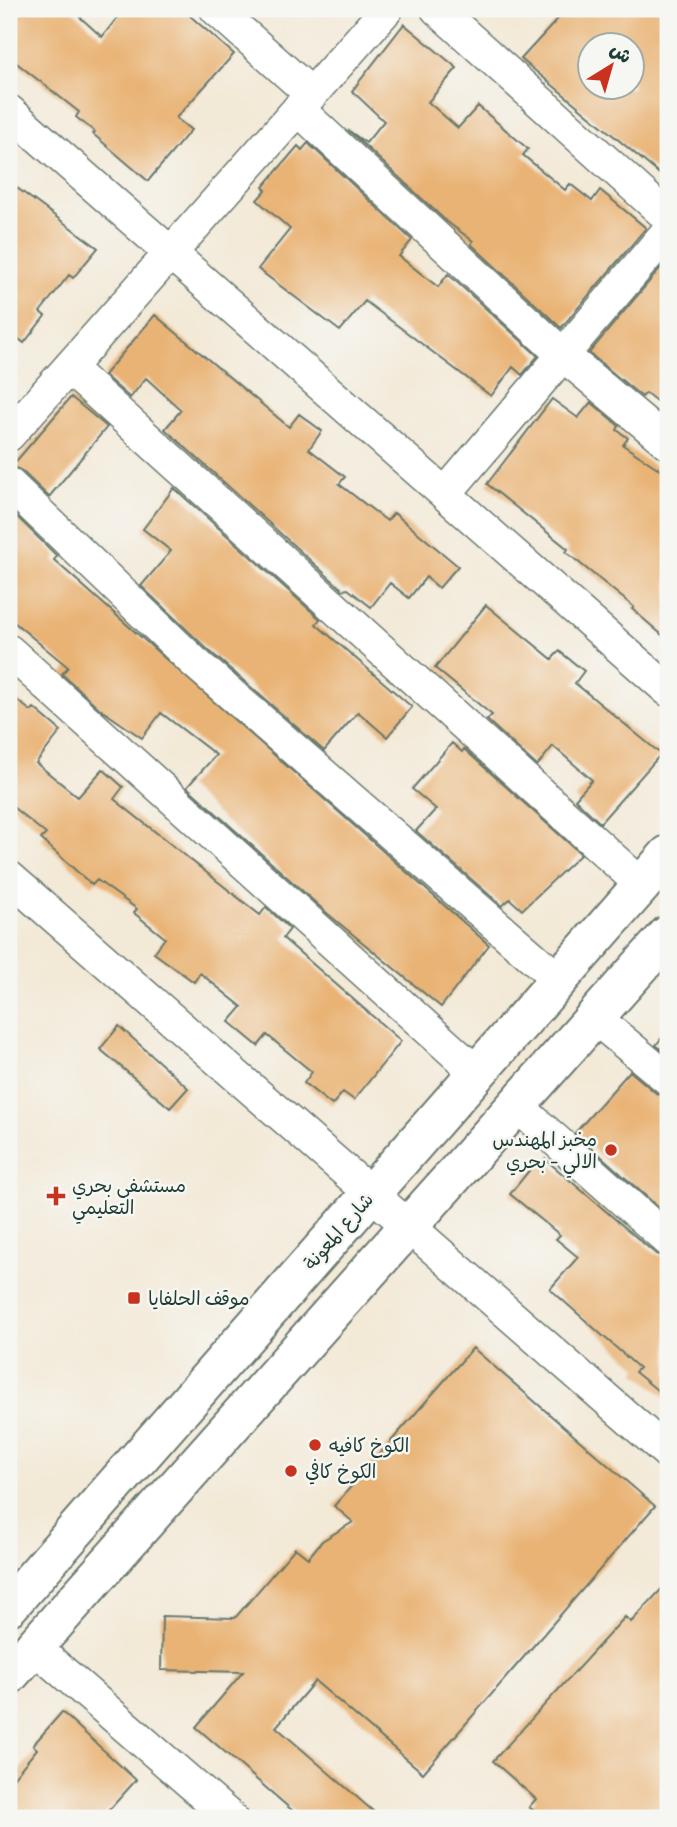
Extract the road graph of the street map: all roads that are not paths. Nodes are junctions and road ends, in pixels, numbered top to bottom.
1 (216, 9) edge
2 (387, 9) edge
3 (437, 9) edge
4 (304, 102) junction
5 (9, 111) edge
6 (668, 217) edge
7 (668, 231) edge
8 (170, 253) junction
9 (563, 355) junction
10 (69, 368) junction
11 (9, 433) edge
12 (668, 443) edge
13 (9, 484) edge
14 (445, 494) junction
15 (9, 651) edge
16 (668, 690) edge
17 (668, 855) edge
18 (9, 877) edge
19 (642, 885) junction
20 (668, 935) edge
21 (559, 980) junction
22 (594, 1017) junction
23 (477, 1073) junction
24 (668, 1079) edge
25 (516, 1105) junction
26 (371, 1194) junction
27 (408, 1227) junction
28 (668, 1240) edge
29 (668, 1453) edge
30 (9, 1606) edge
31 (34, 1647) junction
32 (9, 1675) edge
33 (231, 1818) edge

1 - 4 street
2 - 4 street
3 - 6 street
4 - 8 street
4 - 9 street
5 - 8 street
7 - 9 street
8 - 10 street
8 - 14 street
9 - 12 street
9 - 14 street
10 - 11 street
10 - 19 street
13 - 21 street
14 - 16 street
15 - 23 street
17 - 19 highway, شارع المعونة
18 - 26 street
19 - 21 highway, شارع المعونة
20 - 22 highway
21 - 23 highway, شارع المعونة
22 - 24 street
22 - 25 highway
23 - 26 highway, شارع المعونة
25 - 27 highway
25 - 28 street
26 - 27 street
26 - 30 highway, شارع المعونة
27 - 29 street
27 - 31 highway
31 - 32 highway
31 - 33 street

